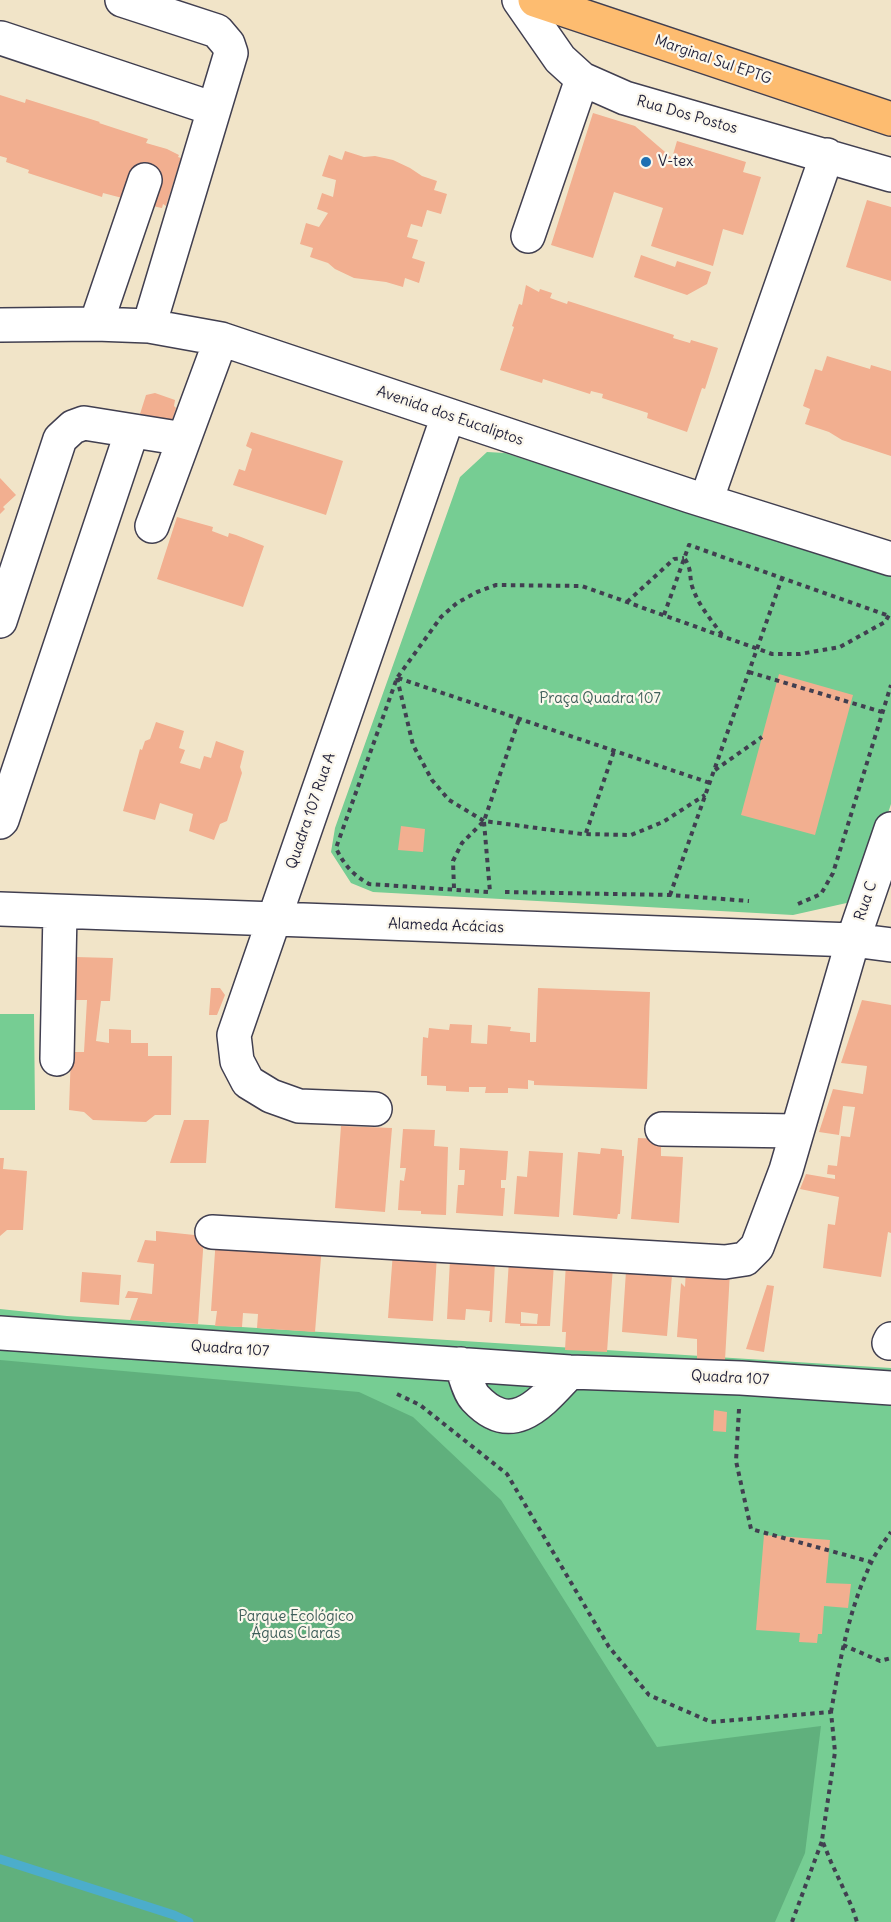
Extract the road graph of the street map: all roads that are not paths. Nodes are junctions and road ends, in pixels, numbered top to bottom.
1 (122, 0) edge
2 (519, 0) edge
3 (536, 0) edge
4 (1, 38) edge
5 (582, 79) junction
6 (214, 109) junction
7 (891, 119) edge
8 (827, 155) junction
9 (891, 175) edge
10 (145, 180) dead end
11 (528, 236) dead end
12 (96, 324) junction
13 (0, 326) edge
14 (149, 326) junction
15 (221, 339) junction
16 (448, 416) junction
17 (132, 431) junction
18 (184, 439) junction
19 (706, 501) junction
20 (152, 526) dead end
21 (891, 559) edge
22 (0, 621) edge
23 (0, 822) edge
24 (891, 829) edge
25 (0, 909) edge
26 (60, 912) junction
27 (273, 920) junction
28 (853, 940) junction
29 (891, 945) edge
30 (57, 1059) dead end
31 (375, 1109) dead end
32 (662, 1129) dead end
33 (797, 1131) junction
34 (212, 1232) dead end
35 (0, 1333) edge
36 (461, 1364) junction
37 (570, 1372) junction
38 (891, 1388) edge

1 - 6 street
2 - 5 street, Rua Dos Postos
3 - 7 main road, Marginal Sul EPTG
4 - 6 street
5 - 8 street, Rua Dos Postos
5 - 11 street
6 - 14 street
8 - 9 street, Rua Dos Postos
8 - 19 street
10 - 12 street
12 - 13 street, Avenida dos Eucaliptos
12 - 14 street, Avenida dos Eucaliptos
14 - 15 street, Avenida dos Eucaliptos
15 - 16 street, Avenida dos Eucaliptos
15 - 18 street
16 - 19 street, Avenida dos Eucaliptos
16 - 27 street, Quadra 107 Rua A
17 - 18 street
17 - 22 street
17 - 23 street
18 - 20 street
19 - 21 street, Avenida dos Eucaliptos
24 - 28 street, Rua C
25 - 26 street, Alameda Acácias
26 - 27 street, Alameda Acácias
26 - 30 street
27 - 28 street, Alameda Acácias
27 - 31 street, Quadra 107 Rua A
28 - 29 street, Alameda Acácias
28 - 33 street, Rua C
32 - 33 street
33 - 34 street, Rua C
35 - 36 street, Quadra 107
36 - 37 street, Quadra 107
36 - 37 street
37 - 38 street, Quadra 107

